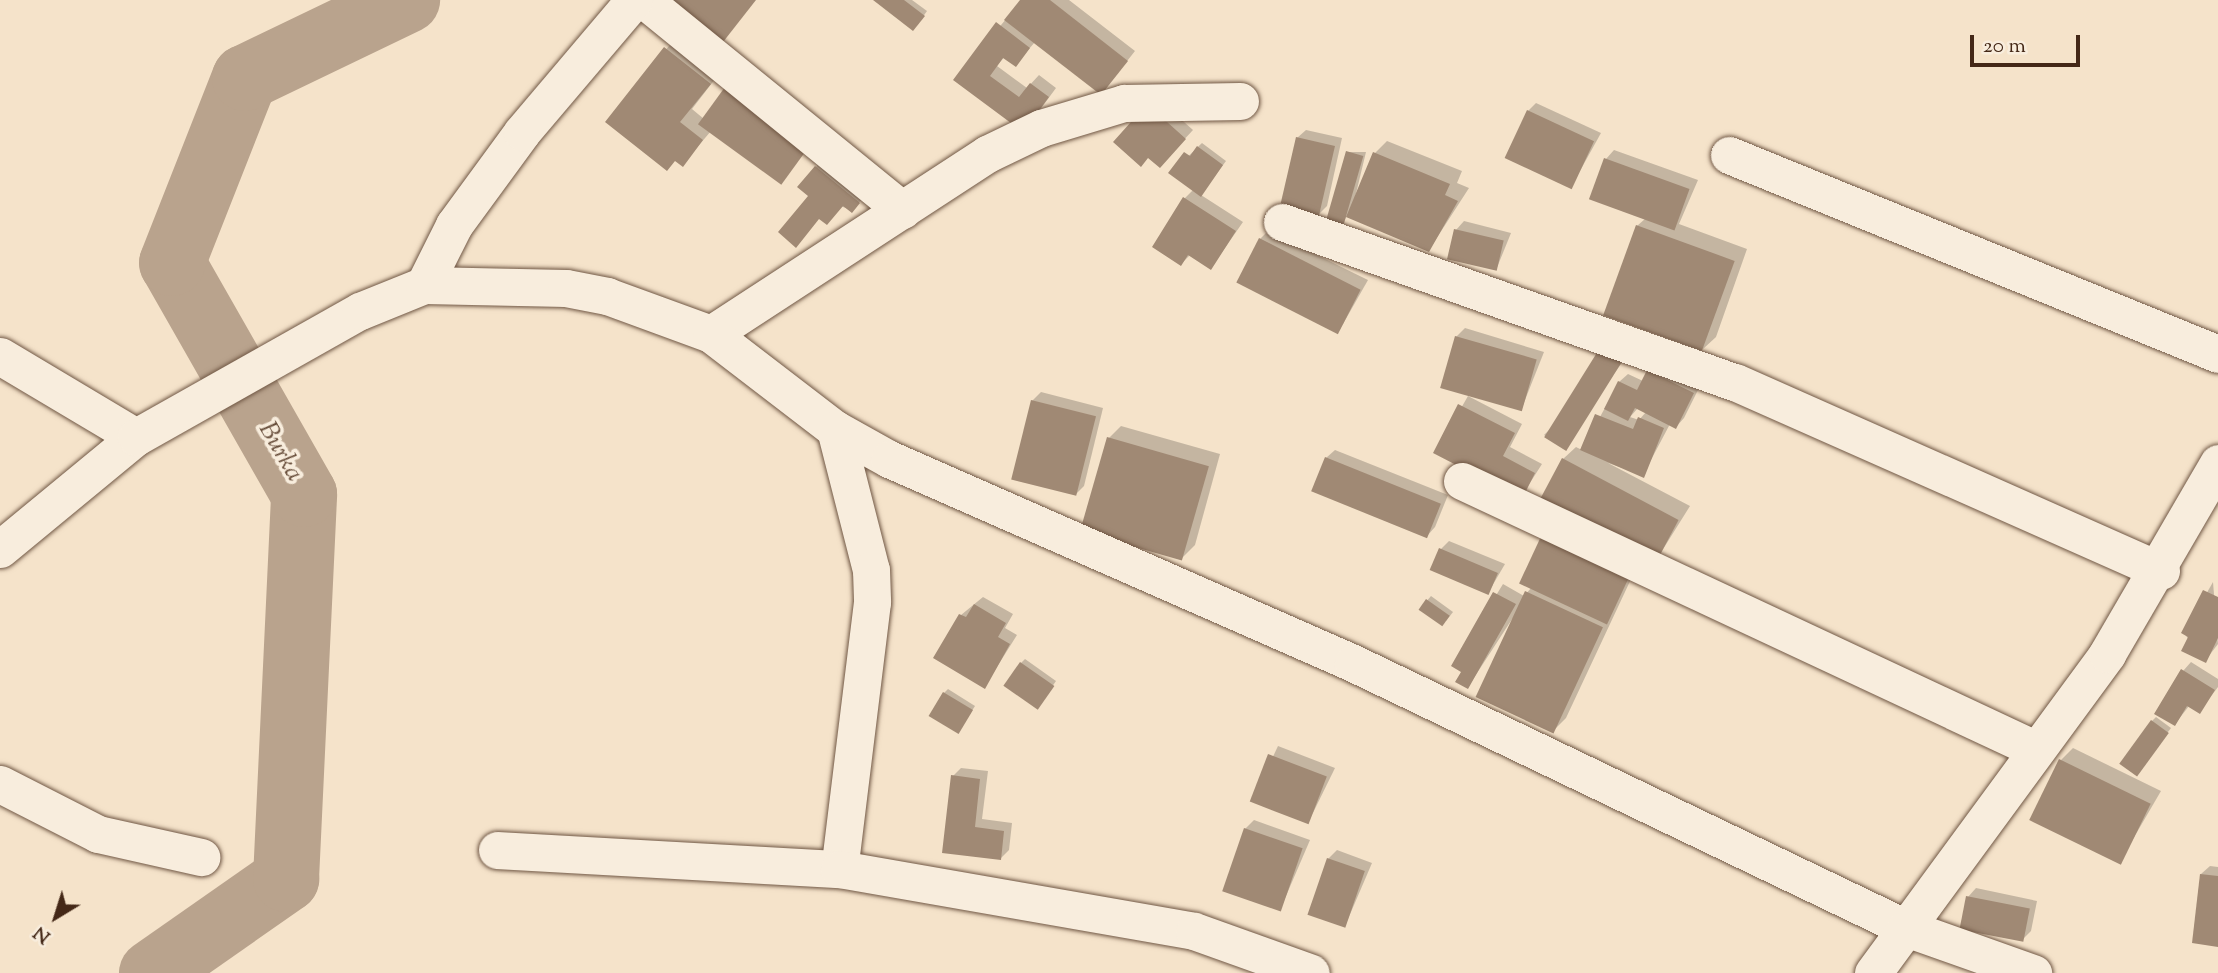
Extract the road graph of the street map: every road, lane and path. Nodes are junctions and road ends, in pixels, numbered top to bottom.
1 (634, 0) edge
2 (644, 0) edge
3 (1240, 102) dead end
4 (1730, 155) dead end
5 (902, 210) junction
6 (1282, 222) dead end
7 (424, 285) junction
8 (711, 334) junction
9 (2218, 354) edge
10 (0, 356) edge
11 (835, 429) junction
12 (136, 437) junction
13 (2218, 463) edge
14 (1462, 481) dead end
15 (2206, 517) edge
16 (0, 549) edge
17 (2161, 571) junction
18 (2035, 749) junction
19 (0, 784) edge
20 (497, 850) dead end
21 (201, 856) dead end
22 (839, 869) junction
23 (1906, 928) junction
24 (1311, 973) edge
25 (1873, 973) edge
26 (2033, 973) edge

1 - 7 street
2 - 5 street
3 - 5 street
4 - 9 street
5 - 8 street
6 - 17 street
7 - 8 street
7 - 12 street
8 - 11 street
10 - 12 street
11 - 22 street
11 - 23 street
12 - 16 street
13 - 15 street
14 - 18 street
15 - 17 street
17 - 18 street
18 - 23 street
19 - 21 street
20 - 22 street
22 - 24 street
23 - 25 street
23 - 26 street

